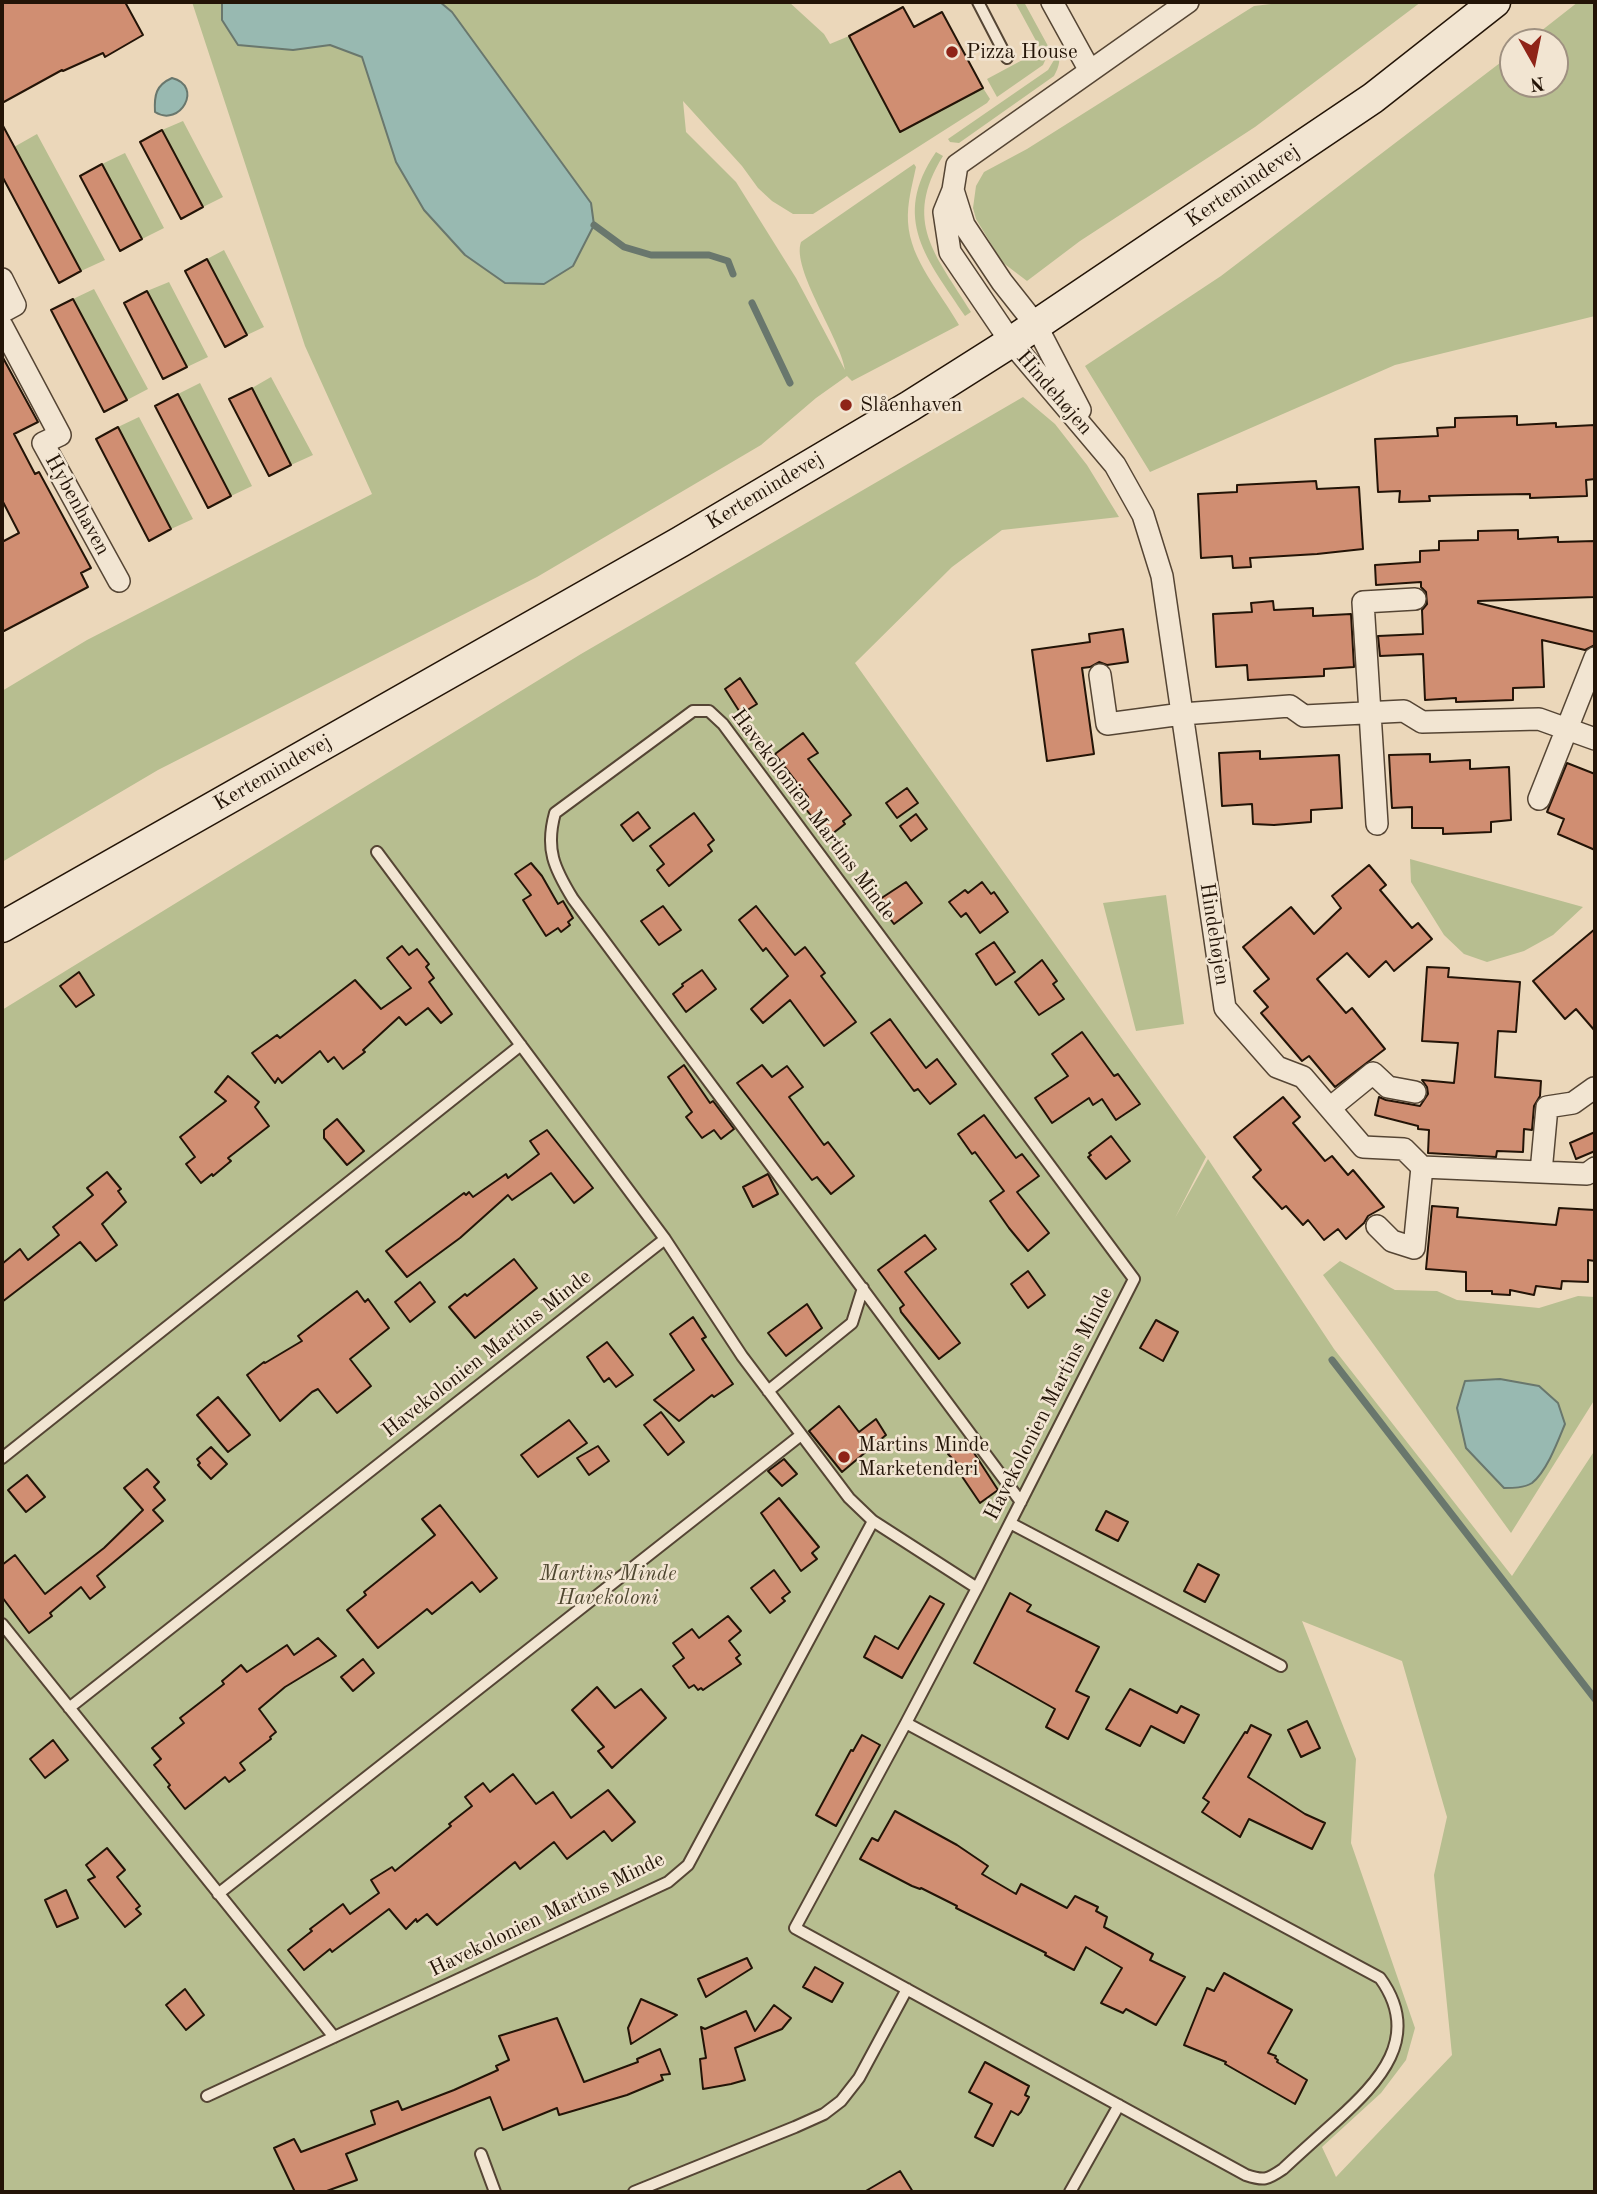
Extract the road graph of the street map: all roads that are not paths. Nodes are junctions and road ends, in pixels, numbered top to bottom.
1 (978, 2) edge
2 (1052, 2) edge
3 (1188, 2) edge
4 (1495, 2) edge
5 (1007, 58) dead end
6 (1090, 71) junction
7 (953, 190) junction
8 (2, 279) edge
9 (2, 312) edge
10 (2, 326) edge
11 (1036, 326) junction
12 (1011, 342) junction
13 (1097, 443) junction
14 (119, 581) dead end
15 (1415, 598) dead end
16 (1595, 658) edge
17 (1100, 675) dead end
18 (1182, 713) junction
19 (1369, 713) junction
20 (1568, 728) junction
21 (1595, 739) edge
22 (1539, 799) dead end
23 (1377, 824) dead end
24 (377, 852) dead end
25 (2, 928) edge
26 (521, 1045) junction
27 (1594, 1088) edge
28 (1415, 1092) dead end
29 (1330, 1108) junction
30 (1422, 1167) junction
31 (1595, 1168) edge
32 (1541, 1172) junction
33 (1377, 1226) dead end
34 (665, 1239) junction
35 (863, 1288) junction
36 (768, 1391) junction
37 (801, 1435) junction
38 (2, 1458) edge
39 (1021, 1502) junction
40 (873, 1521) junction
41 (1010, 1523) junction
42 (977, 1588) junction
43 (2, 1624) edge
44 (1281, 1666) dead end
45 (69, 1708) junction
46 (906, 1724) junction
47 (218, 1894) junction
48 (907, 1989) junction
49 (334, 2038) junction
50 (208, 2096) dead end
51 (1119, 2105) junction
52 (481, 2154) dead end
53 (495, 2192) edge
54 (634, 2192) edge
55 (1070, 2192) edge

1 - 5 lane
2 - 6 street
3 - 6 street
4 - 11 main road, Kertemindevej
6 - 7 street
7 - 11 street
7 - 12 street
8 - 9 street
10 - 14 street, Hybenhaven
11 - 12 main road, Kertemindevej
11 - 13 street, Hindehøjen
12 - 13 street, Hindehøjen
12 - 25 main road, Kertemindevej
13 - 18 street, Hindehøjen
15 - 19 street
16 - 20 street
17 - 18 street
18 - 19 street
18 - 29 street, Hindehøjen
19 - 20 street
19 - 23 street
20 - 21 street
20 - 22 street
24 - 26 lane
26 - 34 lane
26 - 38 lane
27 - 32 street
28 - 29 street
29 - 30 street, Hindehøjen
30 - 32 street
30 - 33 street
31 - 32 street
34 - 36 lane
34 - 45 lane, Havekolonien Martins Minde
35 - 36 lane
35 - 39 lane, Havekolonien Martins Minde
35 - 39 lane, Havekolonien Martins Minde
36 - 37 lane
37 - 40 lane
37 - 47 lane
39 - 41 lane, Havekolonien Martins Minde
40 - 42 lane
40 - 49 lane, Havekolonien Martins Minde
41 - 42 lane, Havekolonien Martins Minde
41 - 44 lane
42 - 46 lane, Havekolonien Martins Minde
43 - 45 lane
45 - 47 lane
46 - 48 lane, Havekolonien Martins Minde
46 - 51 lane, Havekolonien Martins Minde
47 - 49 lane
48 - 51 lane, Havekolonien Martins Minde
48 - 54 lane
49 - 50 lane, Havekolonien Martins Minde
51 - 55 lane
52 - 53 lane

